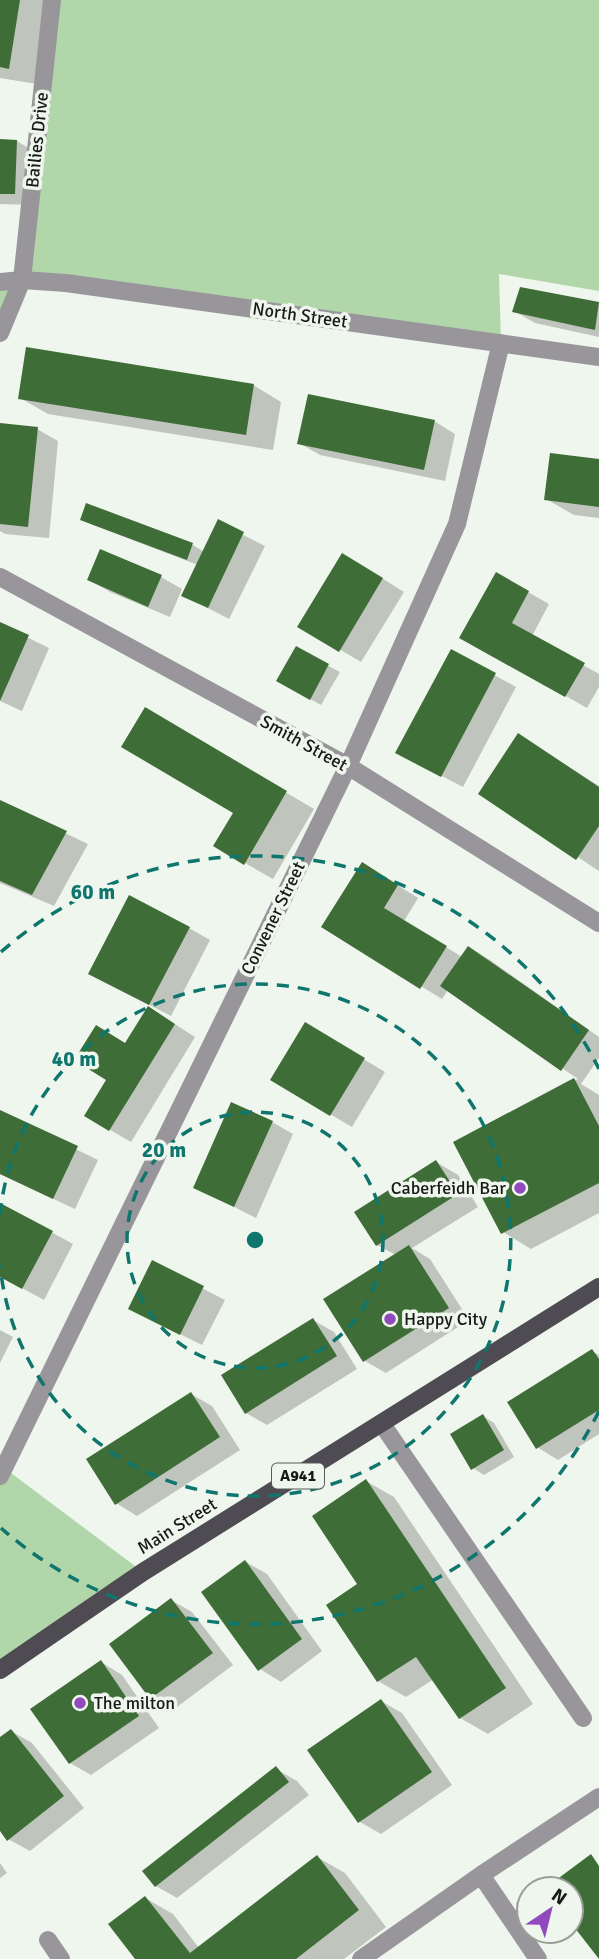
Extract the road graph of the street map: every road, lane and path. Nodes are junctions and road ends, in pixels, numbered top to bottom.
1 (52, 0) edge
2 (22, 280) junction
3 (0, 282) edge
4 (0, 333) edge
5 (501, 343) junction
6 (599, 357) edge
7 (0, 577) edge
8 (348, 766) junction
9 (599, 922) edge
10 (599, 1287) edge
11 (382, 1424) junction
12 (0, 1476) edge
13 (0, 1670) edge
14 (583, 1717) dead end
15 (599, 1797) edge
16 (481, 1875) junction
17 (48, 1940) dead end
18 (61, 1959) edge
19 (361, 1959) edge
20 (538, 1959) edge

1 - 2 street, Bailies Drive
2 - 3 street, North Street
2 - 4 street, Bailies Drive
2 - 5 street, North Street
5 - 6 street, North Street
5 - 8 street, Convener Street
7 - 8 street, Smith Street
8 - 9 street, Smith Street
8 - 12 street, Convener Street
10 - 11 main road, Main Street / A941
11 - 13 main road, Main Street / A941
11 - 14 street
15 - 16 street
16 - 19 street
16 - 20 street
17 - 18 street

